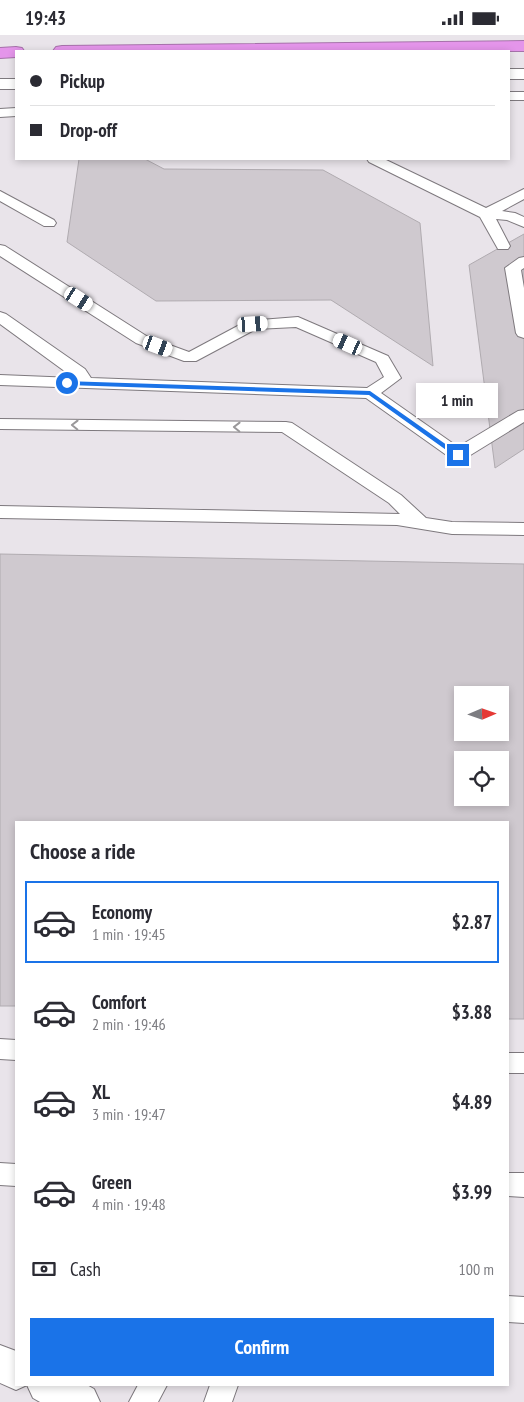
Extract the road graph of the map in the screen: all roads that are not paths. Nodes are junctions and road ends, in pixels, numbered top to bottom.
1 (524, 46) edge
2 (112, 50) edge
3 (15, 52) edge
4 (0, 53) edge
5 (524, 62) edge
6 (510, 63) edge
7 (510, 74) edge
8 (524, 74) edge
9 (0, 84) edge
10 (15, 84) edge
11 (510, 96) edge
12 (524, 96) edge
13 (15, 112) edge
14 (0, 113) edge
15 (376, 160) edge
16 (524, 193) edge
17 (0, 195) edge
18 (486, 215) junction
19 (49, 223) dead end
20 (524, 223) edge
21 (503, 246) dead end
22 (0, 249) edge
23 (518, 265) edge
24 (0, 317) edge
25 (524, 333) edge
26 (0, 380) edge
27 (85, 383) junction
28 (370, 393) junction
29 (524, 415) edge
30 (0, 424) edge
31 (0, 512) edge
32 (420, 523) junction
33 (524, 529) edge
34 (0, 1049) edge
35 (15, 1050) edge
36 (509, 1063) edge
37 (524, 1063) edge
38 (0, 1174) edge
39 (15, 1175) edge
40 (509, 1185) edge
41 (524, 1185) edge
42 (509, 1309) edge
43 (524, 1310) edge
44 (0, 1363) edge
45 (15, 1370) edge
46 (48, 1386) edge
47 (152, 1386) edge
48 (224, 1386) edge
49 (81, 1402) edge
50 (143, 1402) edge
51 (218, 1402) edge

1 - 2 highway
3 - 4 highway
5 - 6 highway
7 - 8 main road
9 - 10 main road
11 - 12 lane
13 - 14 lane
15 - 18 lane
16 - 18 lane
17 - 19 lane
18 - 20 lane
18 - 21 lane
22 - 28 lane
23 - 25 lane
24 - 27 lane
26 - 27 lane
27 - 28 lane
28 - 29 lane
32 -> 30 lane
31 - 32 lane
32 - 33 lane
34 - 35 lane
36 - 37 lane
38 - 39 lane
40 - 41 lane
42 - 43 lane
44 - 45 main road
46 - 49 main road
47 - 50 lane
48 - 51 lane

